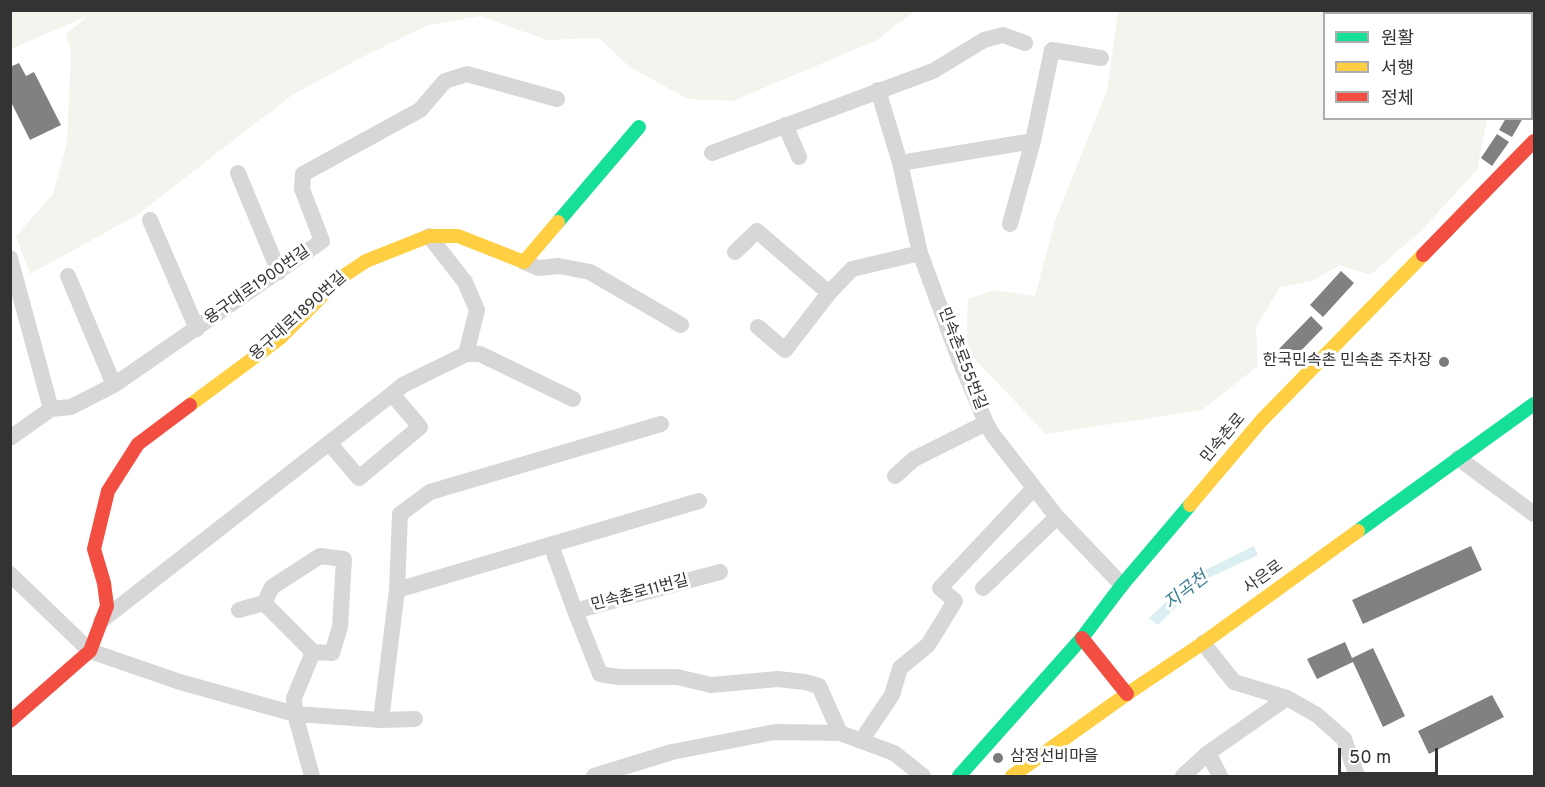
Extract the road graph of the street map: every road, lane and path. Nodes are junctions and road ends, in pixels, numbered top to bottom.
1 (1025, 43) dead end
2 (1101, 58) dead end
3 (878, 90) junction
4 (557, 99) dead end
5 (784, 126) junction
6 (639, 127) dead end
7 (1033, 141) junction
8 (1534, 141) edge
9 (712, 153) dead end
10 (799, 157) dead end
11 (900, 163) junction
12 (238, 173) dead end
13 (150, 220) dead end
14 (1010, 224) dead end
15 (429, 236) junction
16 (735, 252) dead end
17 (920, 253) junction
18 (10, 258) edge
19 (524, 262) junction
20 (279, 272) junction
21 (68, 276) dead end
22 (829, 293) junction
23 (681, 325) dead end
24 (758, 327) dead end
25 (197, 329) junction
26 (466, 354) junction
27 (114, 385) junction
28 (392, 394) junction
29 (573, 399) dead end
30 (1534, 404) edge
31 (51, 409) junction
32 (986, 423) junction
33 (661, 424) dead end
34 (10, 438) edge
35 (329, 443) junction
36 (1458, 458) junction
37 (895, 476) dead end
38 (1034, 488) junction
39 (699, 501) dead end
40 (1534, 514) edge
41 (1057, 517) junction
42 (551, 545) junction
43 (720, 572) dead end
44 (10, 574) edge
45 (1122, 585) junction
46 (983, 588) dead end
47 (397, 590) junction
48 (264, 603) junction
49 (239, 610) dead end
50 (575, 611) junction
51 (101, 621) junction
52 (1082, 638) junction
53 (1203, 643) junction
54 (90, 651) junction
55 (313, 652) junction
56 (1127, 694) junction
57 (1287, 698) junction
58 (295, 714) junction
59 (415, 718) dead end
60 (381, 720) junction
61 (10, 721) edge
62 (840, 733) junction
63 (861, 741) junction
64 (1208, 753) junction
65 (312, 777) edge
66 (594, 777) edge
67 (923, 777) edge
68 (959, 777) edge
69 (1012, 777) edge
70 (1183, 777) edge
71 (1220, 777) edge
72 (1357, 777) edge

1 - 3 street
2 - 7 street
3 - 5 street
3 - 11 street, 민속촌로55번길
4 - 20 street, 용구대로1900번길
5 - 9 street
5 - 10 street
6 - 19 street
7 - 11 street
7 - 14 street
8 - 45 street, 민속촌로
11 - 17 street, 민속촌로55번길
12 - 20 street
13 - 25 street
15 - 19 street, 용구대로1890번길
15 - 26 street
15 - 51 street, 용구대로1890번길
16 - 22 street
17 - 22 street
17 - 32 street, 민속촌로55번길
18 - 31 street
19 - 23 street
20 - 25 street, 용구대로1900번길
21 - 27 street
22 - 24 street
25 - 27 street, 용구대로1900번길
26 - 28 street
26 - 29 street
27 - 31 street, 용구대로1900번길
28 - 35 street
28 - 35 street
30 - 36 street, 사은로
31 - 34 street, 용구대로1900번길
32 - 37 street
32 - 38 street, 민속촌로55번길
33 - 47 street
35 - 51 street
36 - 40 street
36 - 53 street, 사은로
38 - 41 street, 민속촌로55번길
38 - 63 street
39 - 42 street
41 - 45 street, 민속촌로55번길
41 - 46 street
42 - 47 street
42 - 50 street
43 - 50 street, 민속촌로11번길
44 - 54 street
45 - 52 street, 민속촌로
47 - 60 street
48 - 49 street
48 - 55 street
48 - 55 street
50 - 62 street, 민속촌로11번길
51 - 54 street, 용구대로1890번길
52 - 56 street
52 - 68 street, 민속촌로
53 - 56 street, 사은로
53 - 57 street
54 - 58 street
54 - 61 street, 용구대로1890번길
55 - 58 street
56 - 69 street, 사은로
57 - 64 street
57 - 72 street
58 - 60 street
58 - 65 street
59 - 60 street
62 - 63 street
62 - 66 street
63 - 67 street
64 - 70 street
64 - 71 street

